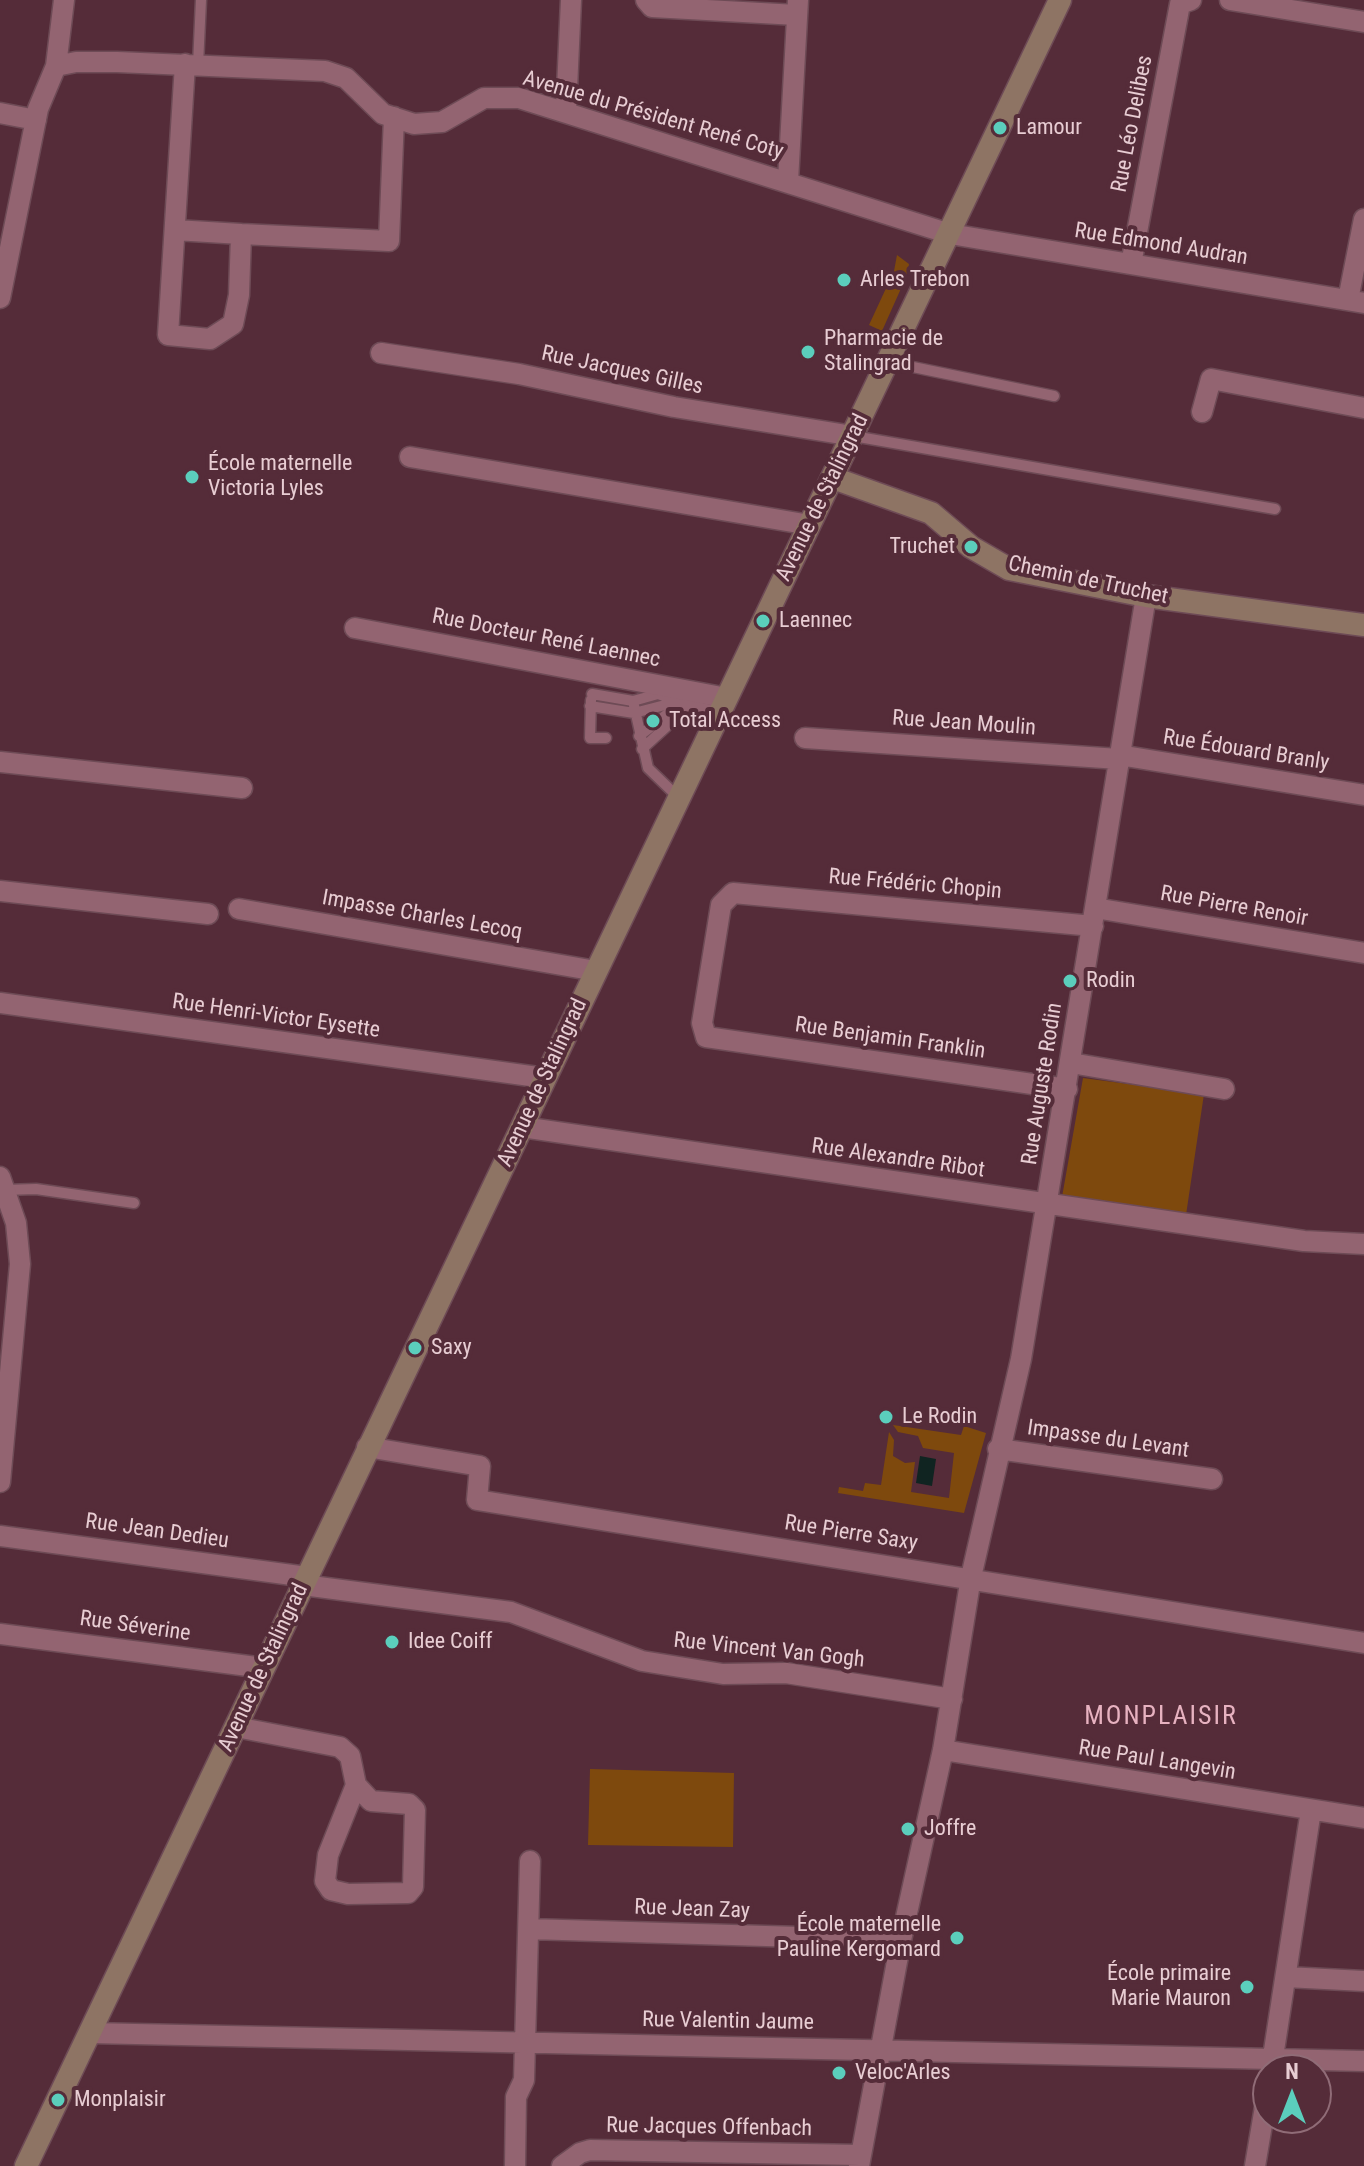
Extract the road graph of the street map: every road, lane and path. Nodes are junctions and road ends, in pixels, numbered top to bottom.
1 (64, 0) edge
2 (201, 0) edge
3 (570, 0) edge
4 (646, 0) edge
5 (1060, 0) edge
6 (1191, 0) edge
7 (1230, 0) edge
8 (743, 6) edge
9 (798, 7) edge
10 (1364, 22) edge
11 (59, 38) junction
12 (117, 62) junction
13 (192, 64) junction
14 (56, 66) junction
15 (566, 111) junction
16 (0, 113) edge
17 (394, 117) junction
18 (36, 120) junction
19 (788, 181) junction
20 (1364, 219) edge
21 (175, 230) junction
22 (241, 234) junction
23 (950, 234) junction
24 (1131, 264) junction
25 (0, 298) edge
26 (1356, 302) edge
27 (381, 353) dead end
28 (890, 358) junction
29 (1054, 396) dead end
30 (1364, 408) edge
31 (1202, 412) dead end
32 (853, 436) junction
33 (410, 457) dead end
34 (833, 478) junction
35 (1275, 509) dead end
36 (810, 525) junction
37 (1146, 596) junction
38 (1364, 625) edge
39 (355, 628) dead end
40 (595, 673) junction
41 (592, 694) junction
42 (633, 701) junction
43 (690, 705) junction
44 (724, 705) junction
45 (590, 706) junction
46 (634, 713) junction
47 (639, 736) junction
48 (606, 738) dead end
49 (805, 738) dead end
50 (642, 749) junction
51 (1119, 757) junction
52 (0, 762) edge
53 (242, 788) dead end
54 (1364, 795) edge
55 (679, 798) junction
56 (0, 891) edge
57 (239, 909) dead end
58 (208, 914) dead end
59 (1094, 917) junction
60 (1363, 947) edge
61 (596, 971) junction
62 (0, 1003) edge
63 (706, 1037) joint
64 (1071, 1063) junction
65 (545, 1078) junction
66 (1067, 1089) junction
67 (1224, 1089) dead end
68 (522, 1127) junction
69 (2, 1184) edge
70 (134, 1203) dead end
71 (1048, 1205) junction
72 (1364, 1244) edge
73 (367, 1447) junction
74 (998, 1449) junction
75 (1212, 1479) dead end
76 (0, 1482) edge
77 (0, 1536) edge
78 (971, 1577) junction
79 (305, 1581) junction
80 (0, 1634) edge
81 (1364, 1643) edge
82 (264, 1668) junction
83 (952, 1699) junction
84 (236, 1727) junction
85 (943, 1750) junction
86 (356, 1785) junction
87 (1311, 1810) junction
88 (1364, 1818) edge
89 (530, 1861) dead end
90 (529, 1929) junction
91 (901, 1940) junction
92 (1286, 1977) junction
93 (1364, 1981) edge
94 (90, 2033) junction
95 (525, 2043) junction
96 (881, 2048) junction
97 (1274, 2054) edge
98 (1364, 2061) edge
99 (1332, 2062) edge
100 (1252, 2064) edge
101 (1260, 2134) edge
102 (860, 2160) edge
103 (26, 2166) edge
104 (515, 2166) edge
105 (562, 2166) edge
106 (1255, 2166) edge

1 - 11 street
2 - 13 lane
3 - 15 street
4 - 8 street
5 - 23 main road, Avenue de Stalingrad
6 - 24 street, Rue Léo Delibes
7 - 10 street
8 - 9 street
9 - 19 street
11 - 12 street
11 - 14 street
12 - 13 street, Avenue du Président René Coty
12 - 14 street
13 - 17 street, Avenue du Président René Coty
13 - 21 street
14 - 18 street
15 - 17 street, Avenue du Président René Coty
15 - 19 street, Avenue du Président René Coty
16 - 18 street
17 - 22 street
18 - 25 street
19 - 23 street, Avenue du Président René Coty
20 - 26 street
21 - 22 street
21 - 22 street
23 - 24 street, Rue Edmond Audran
23 - 28 main road, Avenue de Stalingrad
24 - 26 street, Rue Edmond Audran
27 - 32 street, Rue Jacques Gilles
28 - 29 lane
28 - 32 main road, Avenue de Stalingrad
30 - 31 street
32 - 34 main road, Avenue de Stalingrad
32 - 35 lane
33 - 36 street
34 - 36 main road, Avenue de Stalingrad
34 - 37 main road, Chemin de Truchet
36 - 44 main road, Avenue de Stalingrad
37 - 38 main road, Chemin de Truchet
37 - 51 street, Rue Auguste Rodin
39 - 40 street, Rue Docteur René Laennec
40 - 41 lane
40 - 44 street, Rue Docteur René Laennec
41 - 42 lane
41 - 45 lane
42 - 43 lane
42 - 46 lane
43 - 44 lane
43 - 46 lane
43 - 47 lane
43 - 50 lane
44 - 55 main road, Avenue de Stalingrad
45 - 46 lane
45 - 48 lane
46 - 47 lane
47 - 50 lane
49 - 51 street, Rue Jean Moulin
50 - 55 lane
51 - 54 street, Rue Édouard Branly
51 - 59 street, Rue Auguste Rodin
52 - 53 street
55 - 61 main road, Avenue de Stalingrad
56 - 58 street
57 - 61 street, Impasse Charles Lecoq
59 - 60 street, Rue Pierre Renoir
59 - 63 street, Rue Frédéric Chopin
59 - 64 street, Rue Auguste Rodin
61 - 65 main road, Avenue de Stalingrad
62 - 65 street, Rue Henri-Victor Eysette
63 - 66 street, Rue Benjamin Franklin
64 - 66 street, Rue Auguste Rodin
64 - 67 street
65 - 68 main road, Avenue de Stalingrad
66 - 71 street, Rue Auguste Rodin
68 - 71 street, Rue Alexandre Ribot
68 - 73 main road, Avenue de Stalingrad
69 - 70 lane
69 - 76 street
71 - 72 street, Rue Alexandre Ribot
71 - 74 street, Rue Auguste Rodin
73 - 78 street, Rue Pierre Saxy
73 - 79 main road, Avenue de Stalingrad
74 - 75 street, Impasse du Levant
74 - 78 street, Rue Auguste Rodin
77 - 79 street, Rue Jean Dedieu
78 - 81 street, Rue Pierre Saxy
78 - 83 street, Rue Auguste Rodin
79 - 82 main road, Avenue de Stalingrad
79 - 83 street, Rue Vincent Van Gogh
80 - 82 street, Rue Séverine
82 - 84 main road, Avenue de Stalingrad
83 - 85 street, Rue Auguste Rodin
84 - 86 street
84 - 94 main road, Avenue de Stalingrad
85 - 87 street, Rue Paul Langevin
85 - 91 street, Rue Auguste Rodin
86 - 86 street
87 - 88 street, Rue Paul Langevin
87 - 92 street
89 - 90 street
90 - 91 street, Rue Jean Zay
90 - 95 street
91 - 96 street, Rue Auguste Rodin
92 - 93 street
92 - 97 street
94 - 95 street, Rue Valentin Jaume
94 - 103 main road, Avenue de Stalingrad
95 - 96 street, Rue Valentin Jaume
95 - 104 street
96 - 100 street, Rue Valentin Jaume
96 - 102 street, Rue Auguste Rodin
98 - 99 street, Rue Valentin Jaume
101 - 106 street
102 - 105 street, Rue Jacques Offenbach

